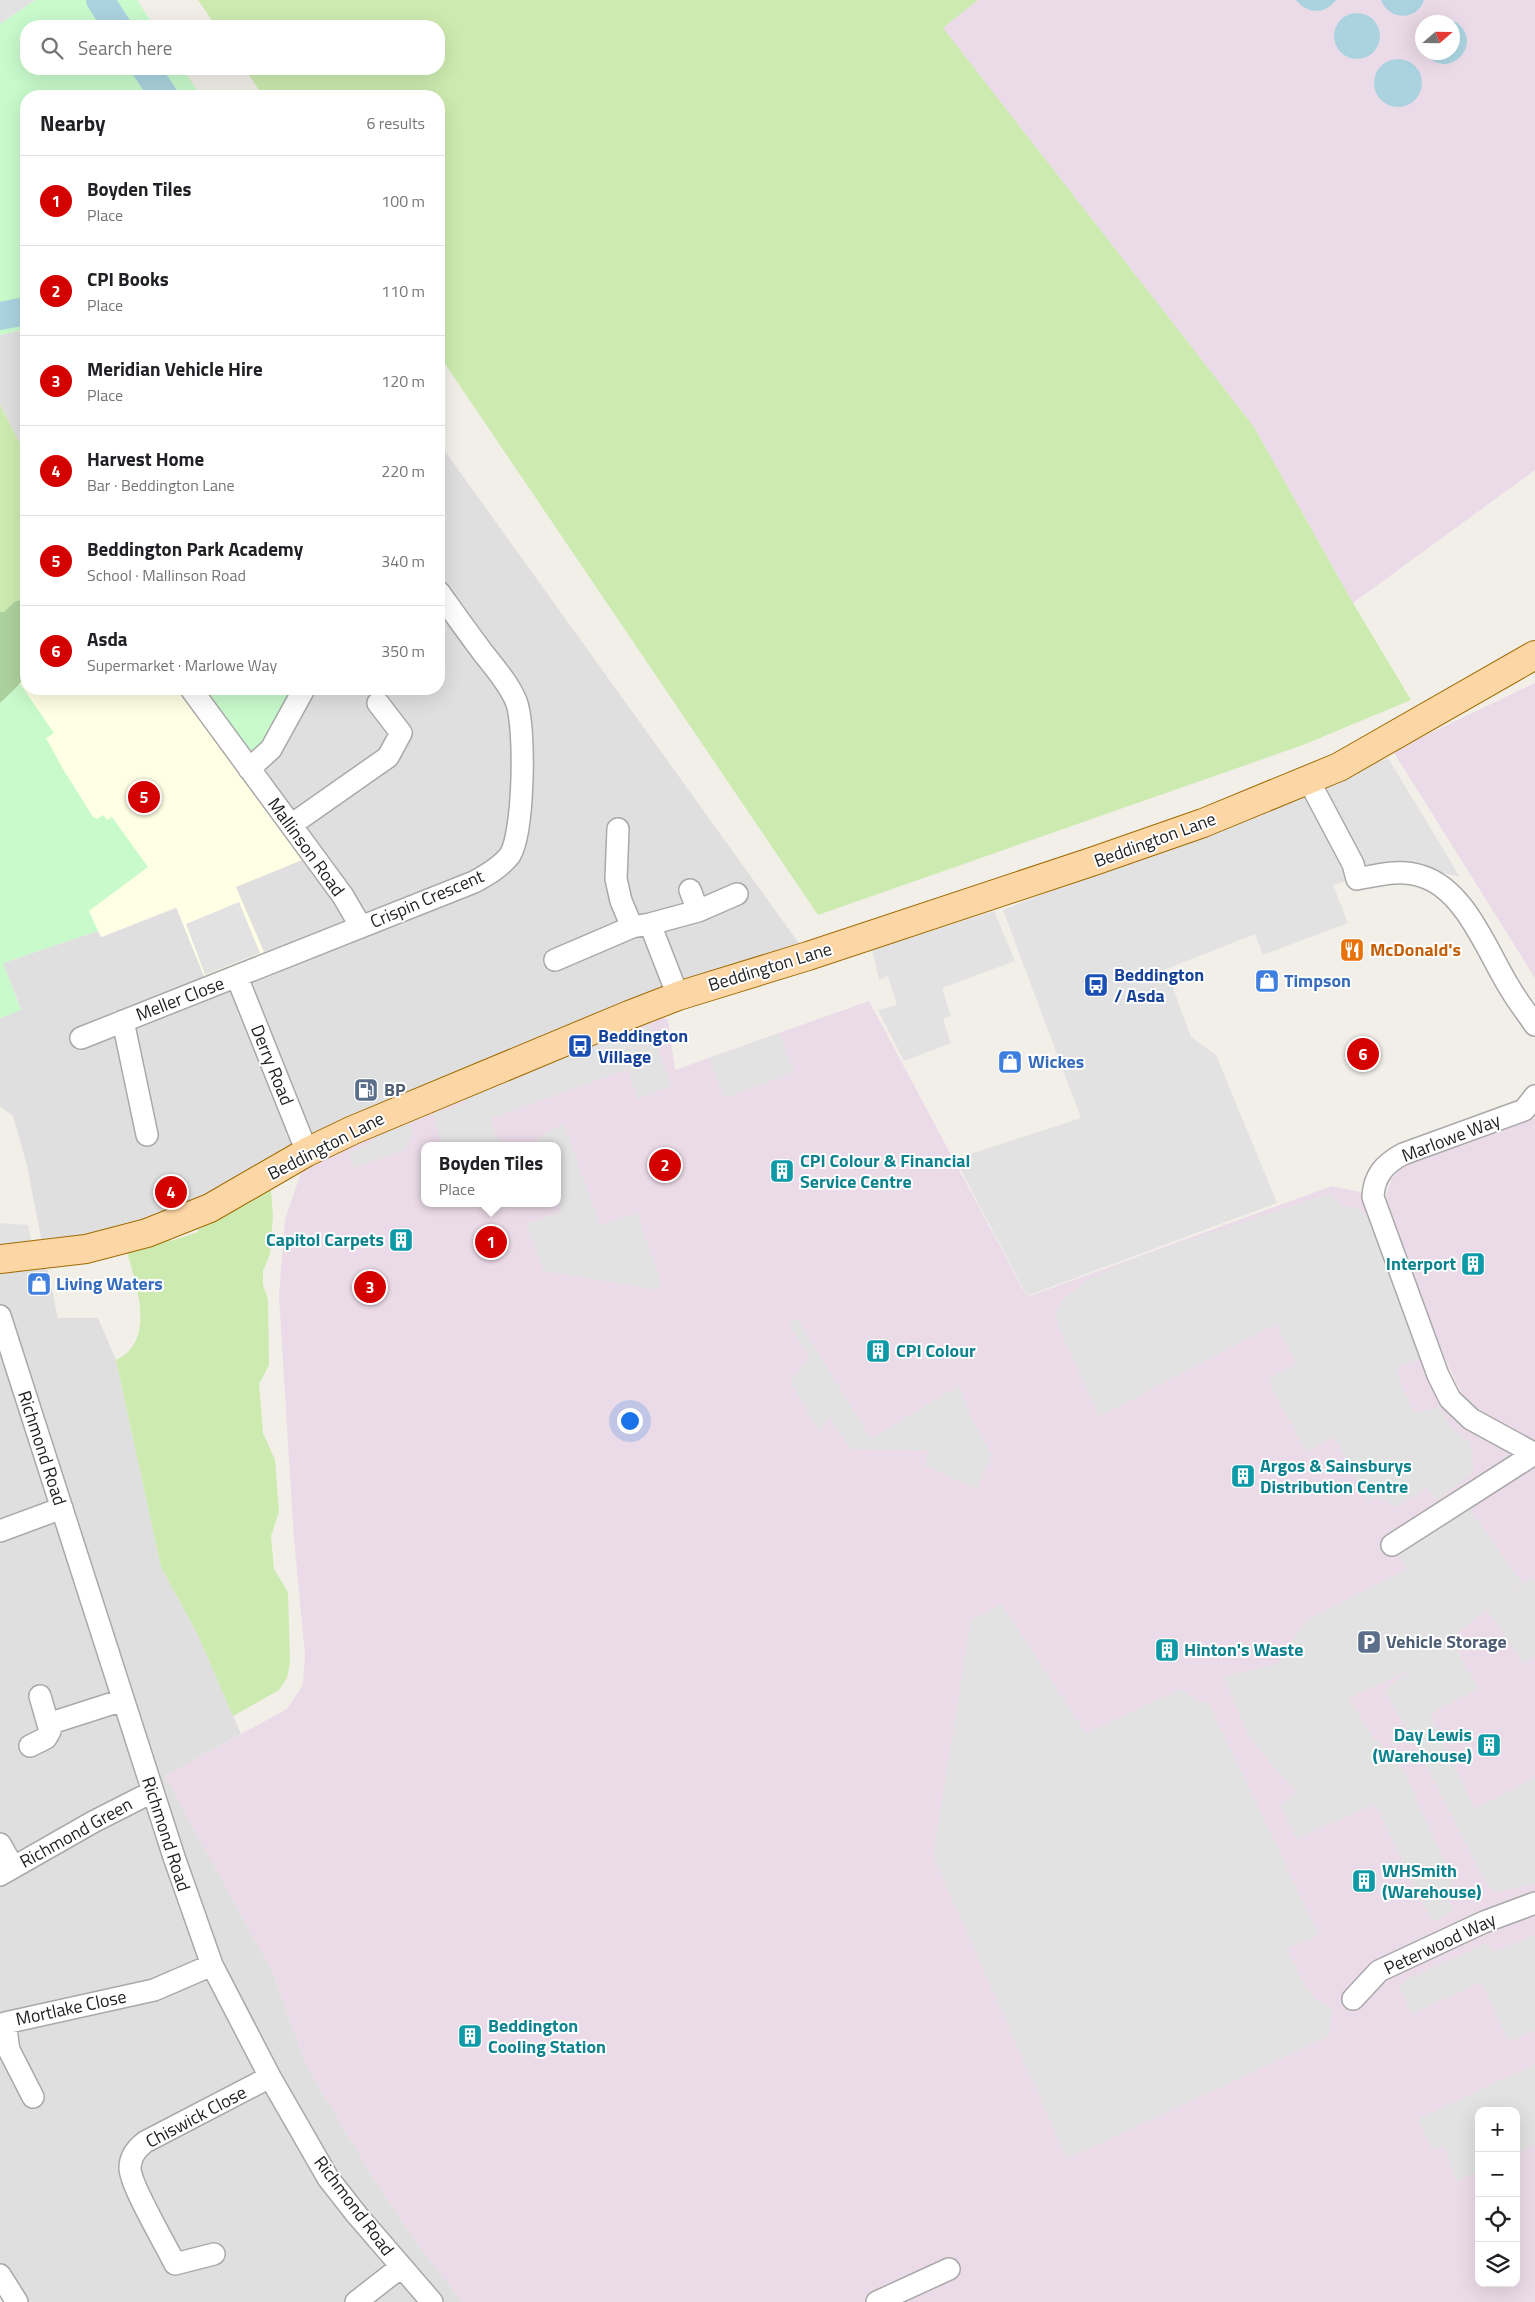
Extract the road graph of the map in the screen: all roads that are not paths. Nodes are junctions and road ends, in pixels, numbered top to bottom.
1 (445, 600) edge
2 (1535, 655) edge
3 (195, 695) edge
4 (301, 695) edge
5 (378, 703) dead end
6 (249, 769) junction
7 (1309, 781) junction
8 (291, 825) junction
9 (618, 829) dead end
10 (690, 890) dead end
11 (737, 894) dead end
12 (698, 911) junction
13 (641, 926) junction
14 (361, 927) junction
15 (555, 960) dead end
16 (237, 977) junction
17 (678, 996) junction
18 (123, 1021) junction
19 (1535, 1025) edge
20 (81, 1038) dead end
21 (1535, 1096) edge
22 (147, 1135) dead end
23 (308, 1152) junction
24 (0, 1260) edge
25 (0, 1316) edge
26 (1535, 1454) edge
27 (62, 1508) junction
28 (0, 1531) edge
29 (1392, 1545) dead end
30 (40, 1696) dead end
31 (122, 1700) junction
32 (48, 1724) junction
33 (30, 1746) dead end
34 (152, 1792) junction
35 (0, 1844) edge
36 (6, 1871) edge
37 (1535, 1903) edge
38 (212, 1965) junction
39 (1353, 1999) dead end
40 (2, 2023) edge
41 (270, 2077) junction
42 (33, 2097) dead end
43 (214, 2254) dead end
44 (401, 2267) junction
45 (949, 2269) dead end
46 (0, 2275) edge
47 (18, 2302) edge
48 (356, 2302) edge
49 (432, 2302) edge
50 (877, 2302) edge

1 - 14 street, Crispin Crescent
2 - 7 main road, Beddington Lane
3 - 6 street, Mallinson Road
4 - 6 street
5 - 8 street
6 - 8 street, Mallinson Road
7 - 17 main road, Beddington Lane
7 - 19 street
8 - 14 street, Mallinson Road
9 - 13 street
10 - 12 street
11 - 12 street
12 - 13 street
13 - 15 street
13 - 17 street
14 - 16 street, Crispin Crescent
16 - 18 street, Meller Close
16 - 23 street, Derry Road
17 - 23 main road, Beddington Lane
18 - 20 street, Meller Close
18 - 22 street, Meller Close
21 - 26 street, Marlowe Way
23 - 24 main road, Beddington Lane
25 - 27 street, Richmond Road
26 - 29 street
27 - 28 street
27 - 31 street, Richmond Road
30 - 32 street
31 - 32 street
31 - 34 street, Richmond Road
32 - 33 street
34 - 36 street, Richmond Green
34 - 38 street, Richmond Road
35 - 36 street
37 - 39 street, Peterwood Way
38 - 40 street, Mortlake Close
38 - 41 street, Richmond Road
40 - 42 street, Mortlake Close
41 - 43 street, Chiswick Close
41 - 44 street, Richmond Road
44 - 48 street
44 - 49 street, Richmond Road
45 - 50 street
46 - 47 street

